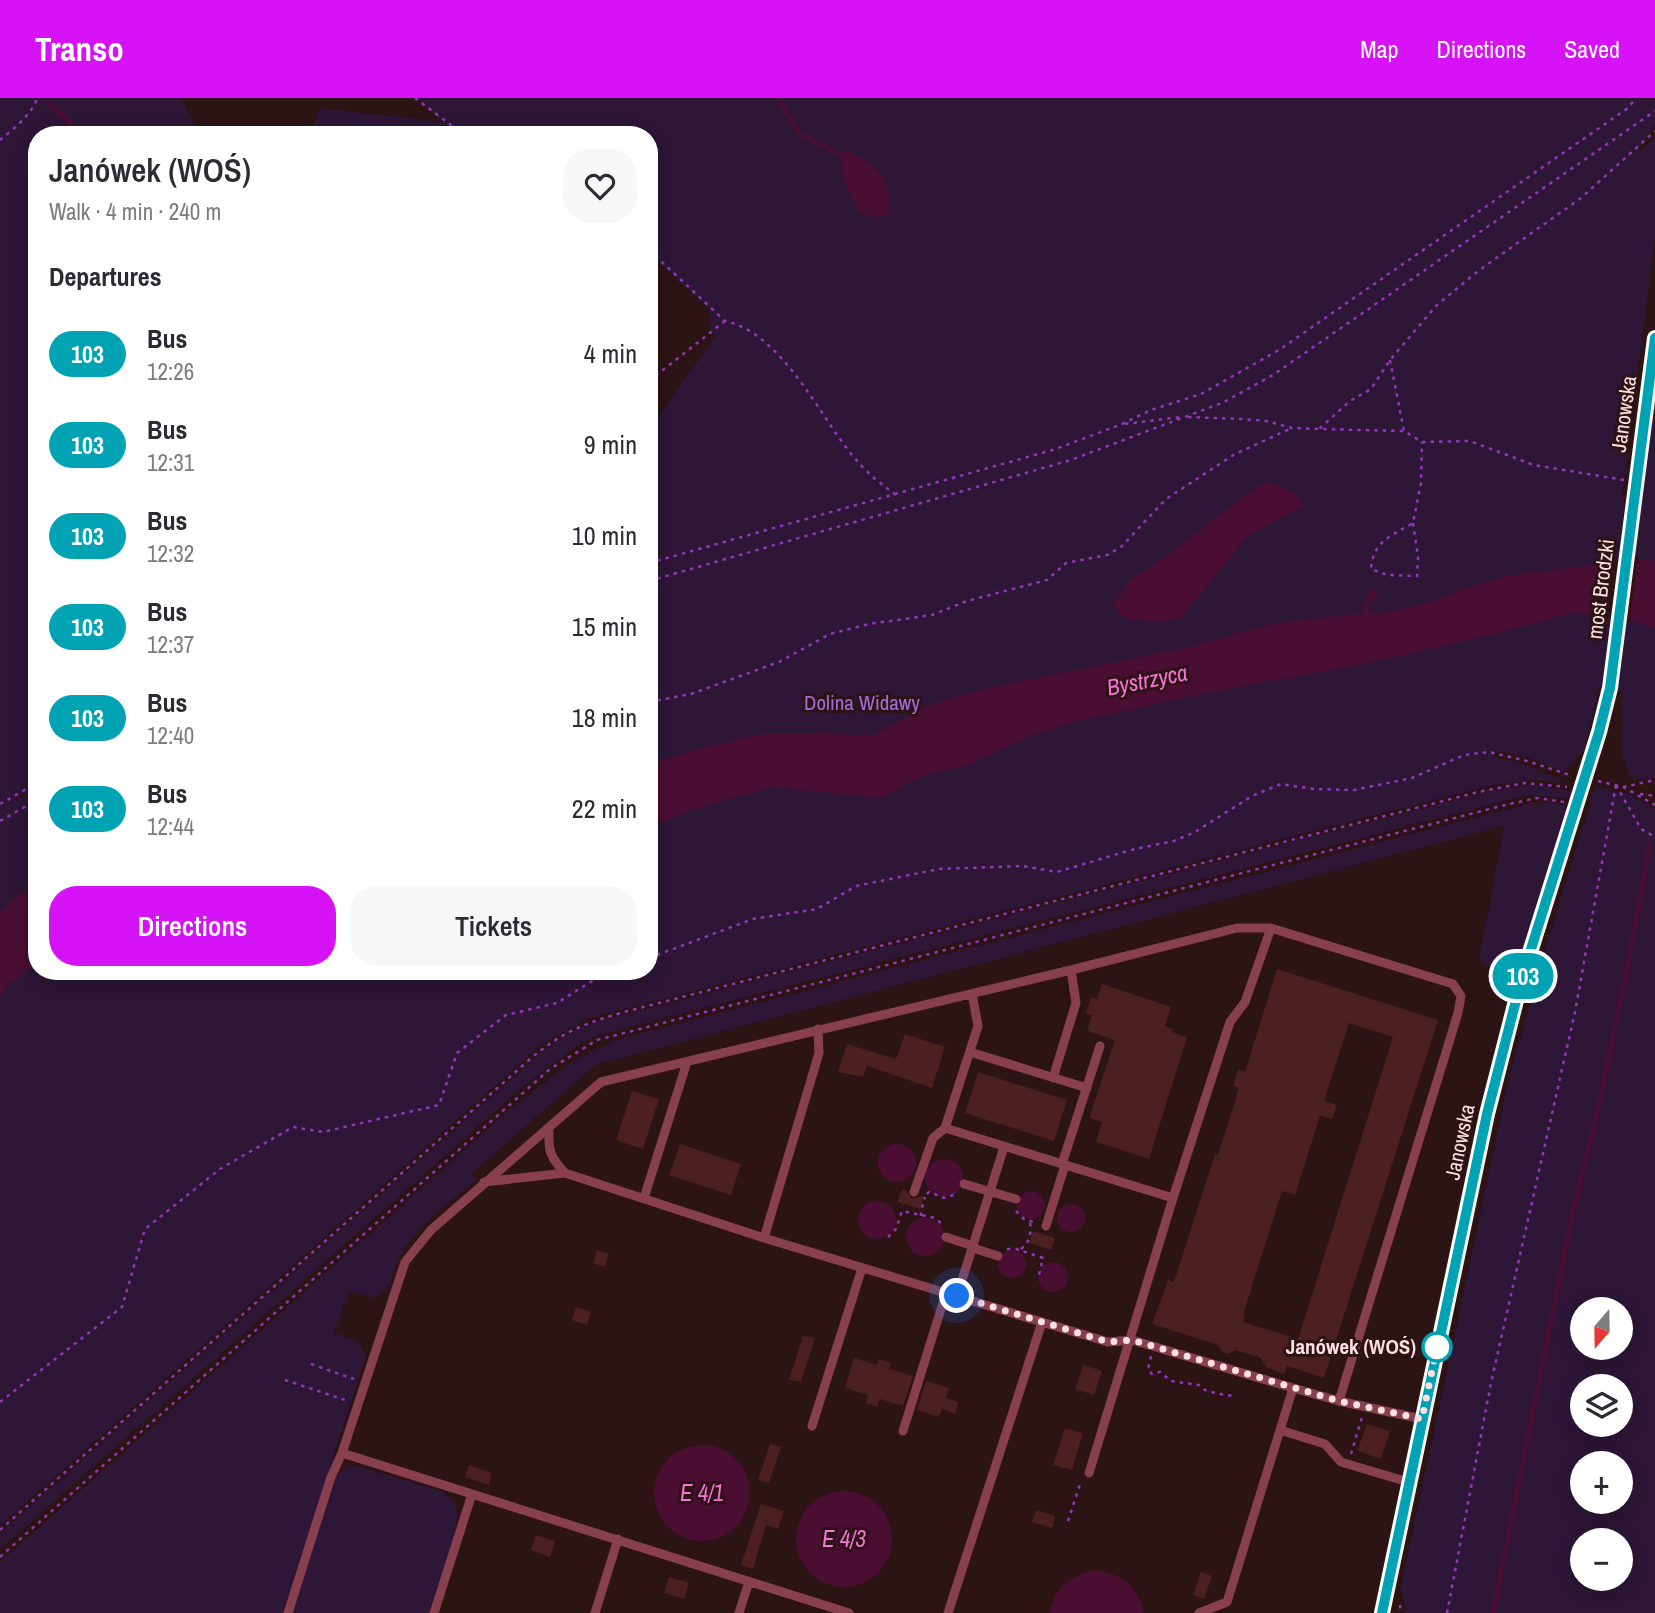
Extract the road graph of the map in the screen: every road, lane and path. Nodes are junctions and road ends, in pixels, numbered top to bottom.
1 (37, 98) edge
2 (415, 98) edge
3 (1636, 98) edge
4 (1655, 111) edge
5 (452, 126) edge
6 (1655, 131) edge
7 (0, 140) edge
8 (658, 258) edge
9 (725, 321) junction
10 (1655, 338) edge
11 (1390, 360) junction
12 (658, 374) edge
13 (1185, 416) junction
14 (1122, 424) junction
15 (1292, 428) junction
16 (1319, 429) junction
17 (1404, 431) junction
18 (1422, 443) junction
19 (1635, 488) junction
20 (896, 495) junction
21 (1413, 523) junction
22 (658, 561) edge
23 (658, 578) edge
24 (1610, 688) joint
25 (658, 700) edge
26 (1585, 778) junction
27 (1655, 780) edge
28 (1616, 785) junction
29 (1623, 787) junction
30 (28, 788) edge
31 (1637, 794) junction
32 (1655, 796) edge
33 (0, 804) edge
34 (28, 805) edge
35 (1655, 805) edge
36 (1576, 806) junction
37 (0, 821) edge
38 (1655, 837) edge
39 (1271, 928) junction
40 (658, 955) edge
41 (1071, 970) junction
42 (594, 980) edge
43 (972, 994) junction
44 (818, 1029) junction
45 (1100, 1046) dead end
46 (970, 1052) junction
47 (687, 1062) junction
48 (1053, 1078) junction
49 (1087, 1088) junction
50 (549, 1127) junction
51 (945, 1128) junction
52 (1004, 1147) junction
53 (1064, 1165) junction
54 (565, 1173) junction
55 (484, 1182) junction
56 (964, 1184) joint
57 (989, 1191) junction
58 (914, 1192) dead end
59 (926, 1196) dead end
60 (644, 1198) junction
61 (1173, 1198) junction
62 (1016, 1199) dead end
63 (1030, 1221) dead end
64 (1046, 1226) dead end
65 (888, 1237) dead end
66 (946, 1237) joint
67 (764, 1238) junction
68 (973, 1247) junction
69 (1020, 1250) junction
70 (998, 1256) joint
71 (862, 1268) junction
72 (1038, 1279) dead end
73 (946, 1293) junction
74 (957, 1296) junction
75 (1042, 1322) junction
76 (1132, 1340) junction
77 (1154, 1347) junction
78 (311, 1364) dead end
79 (285, 1380) dead end
80 (365, 1383) junction
81 (1293, 1388) junction
82 (1234, 1396) dead end
83 (1339, 1401) junction
84 (0, 1402) edge
85 (358, 1405) junction
86 (1365, 1407) junction
87 (1422, 1419) junction
88 (812, 1426) dead end
89 (1280, 1430) junction
90 (903, 1431) dead end
91 (342, 1453) junction
92 (1348, 1464) junction
93 (1089, 1473) joint
94 (1408, 1482) junction
95 (472, 1494) junction
96 (1068, 1521) dead end
97 (618, 1539) junction
98 (0, 1557) edge
99 (749, 1581) junction
100 (288, 1613) edge
101 (435, 1613) edge
102 (595, 1613) edge
103 (739, 1613) edge
104 (849, 1613) edge
105 (948, 1613) edge
106 (1199, 1613) edge
107 (1382, 1613) edge
108 (1447, 1613) edge

1 - 7 path
2 - 5 path
3 - 14 path
4 - 13 path
6 - 11 path
8 - 9 path
9 - 12 path
9 - 20 path
10 - 19 street, Janowska
11 - 16 path
11 - 17 path
13 - 14 path
13 - 15 path
13 - 23 path
14 - 20 path
15 - 16 path
15 - 25 path
16 - 17 path
17 - 18 path
18 - 19 path
18 - 21 path
19 - 24 street, most Brodzki
20 - 22 path
21 - 21 path
24 - 26 street, Janowska
26 - 36 street, Janowska
26 - 40 path
27 - 29 path
28 - 29 path
28 - 38 path
28 - 108 path
29 - 31 path
30 - 33 path
31 - 32 path
31 - 35 path
34 - 37 path
36 - 87 street, Janowska
36 - 98 path
39 - 41 lane
39 - 61 lane
39 - 83 lane
41 - 43 lane
41 - 48 lane
42 - 84 path
43 - 44 lane
43 - 46 lane
44 - 47 lane
44 - 67 lane
45 - 49 lane
46 - 48 lane
46 - 51 lane
47 - 50 lane
47 - 60 lane
48 - 49 lane
49 - 53 lane
50 - 54 lane
50 - 55 lane
51 - 52 lane
51 - 58 lane
52 - 53 lane
52 - 57 lane
53 - 61 lane
53 - 64 lane
54 - 55 lane
54 - 60 lane
55 - 80 lane
56 - 57 lane
56 - 59 path
57 - 62 lane
57 - 68 lane
60 - 67 lane
61 - 76 lane
63 - 69 path
65 - 66 path
66 - 68 lane
67 - 71 lane
68 - 70 lane
68 - 74 lane
69 - 70 path
69 - 72 path
71 - 73 lane
71 - 88 lane
73 - 74 lane
73 - 90 lane
74 - 75 lane
75 - 76 lane
75 - 105 lane
76 - 77 lane
76 - 93 lane
77 - 81 lane
77 - 82 path
78 - 80 path
79 - 85 path
80 - 85 lane
81 - 83 lane
81 - 89 lane
83 - 86 lane
85 - 91 lane
86 - 87 lane
86 - 92 path
87 - 94 street, Janowska
89 - 92 lane
89 - 106 lane
91 - 95 lane
91 - 100 lane
92 - 94 lane
93 - 96 path
94 - 107 street, Janowska
95 - 97 lane
95 - 101 lane
97 - 99 lane
97 - 102 lane
99 - 103 lane
99 - 104 lane

